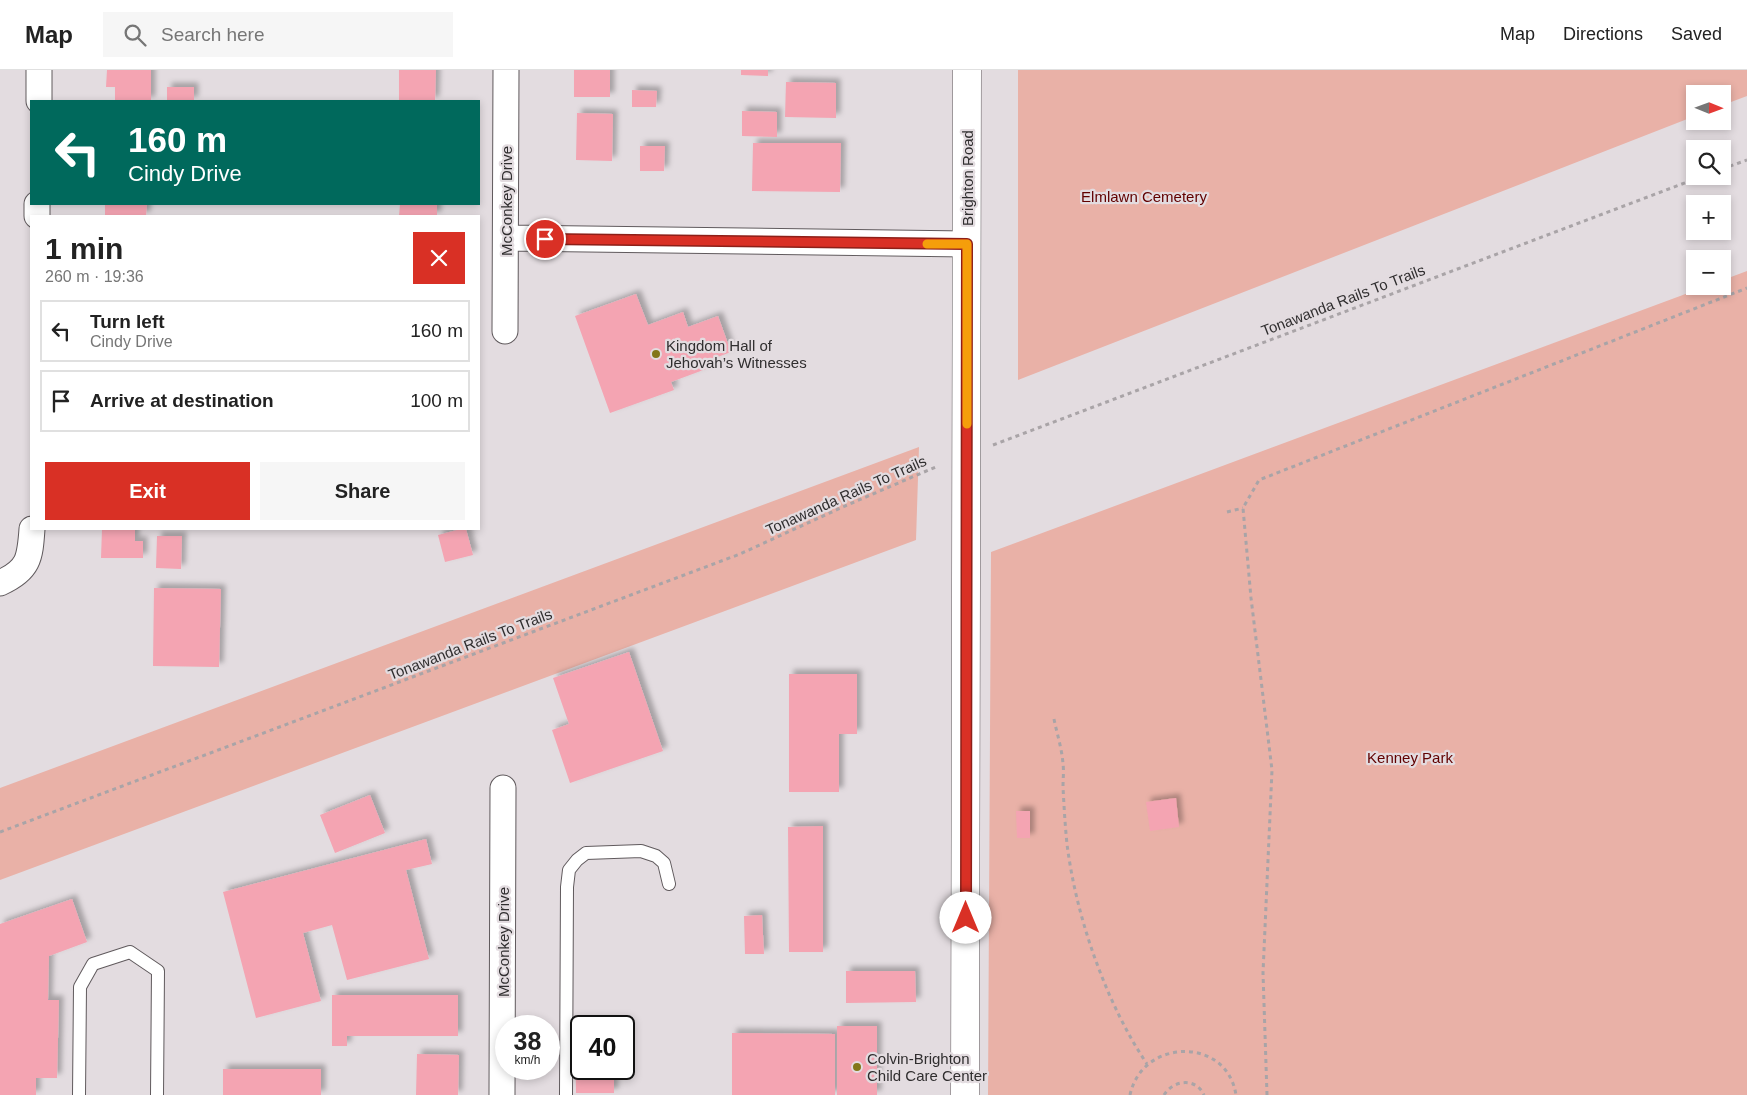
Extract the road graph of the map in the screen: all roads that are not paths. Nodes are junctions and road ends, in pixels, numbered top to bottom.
1 (39, 70) edge
2 (506, 70) edge
3 (967, 70) edge
4 (39, 100) edge
5 (506, 238) junction
6 (967, 244) junction
7 (505, 331) dead end
8 (32, 530) edge
9 (0, 583) edge
10 (503, 788) dead end
11 (669, 884) dead end
12 (79, 1095) edge
13 (157, 1095) edge
14 (502, 1095) edge
15 (566, 1095) edge
16 (965, 1095) edge

1 - 4 street
2 - 5 street, McConkey Drive
3 - 6 street, Brighton Road
5 - 6 street
5 - 7 street, McConkey Drive
6 - 16 street, Brighton Road
8 - 9 street
10 - 14 street, McConkey Drive
11 - 15 lane
12 - 13 lane

